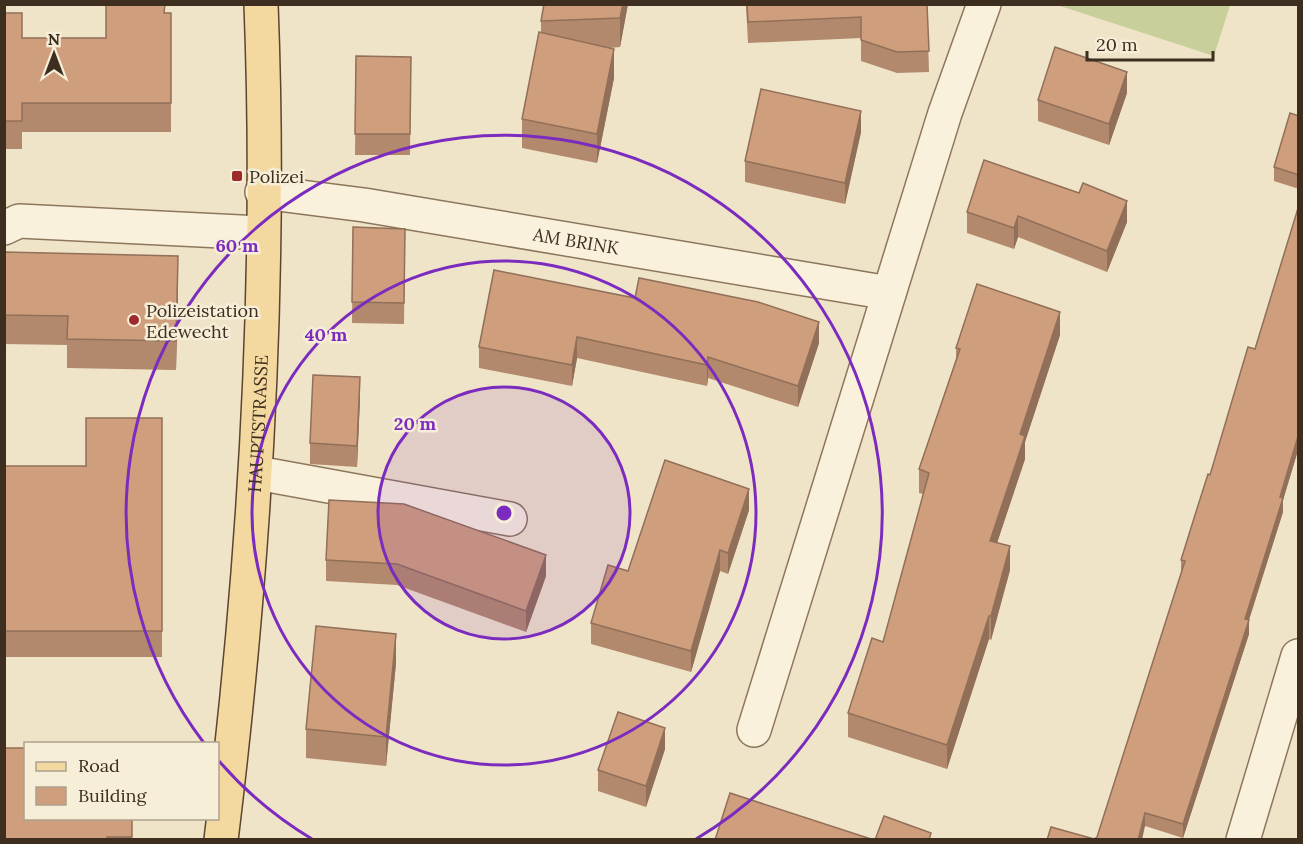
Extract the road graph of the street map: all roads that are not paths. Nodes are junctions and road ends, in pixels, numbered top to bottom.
1 (261, 4) edge
2 (984, 4) edge
3 (262, 192) junction
4 (4, 228) edge
5 (262, 233) junction
6 (889, 293) junction
7 (257, 473) junction
8 (510, 519) dead end
9 (1299, 656) edge
10 (754, 730) dead end
11 (221, 840) edge
12 (1243, 840) edge

1 - 3 main road, HAUPTSTRASSE
2 - 6 street
3 - 5 main road, HAUPTSTRASSE
3 - 6 street, AM BRINK
4 - 5 street
5 - 7 main road, HAUPTSTRASSE
6 - 10 street
7 - 8 street
7 - 11 main road, HAUPTSTRASSE
9 - 12 street

